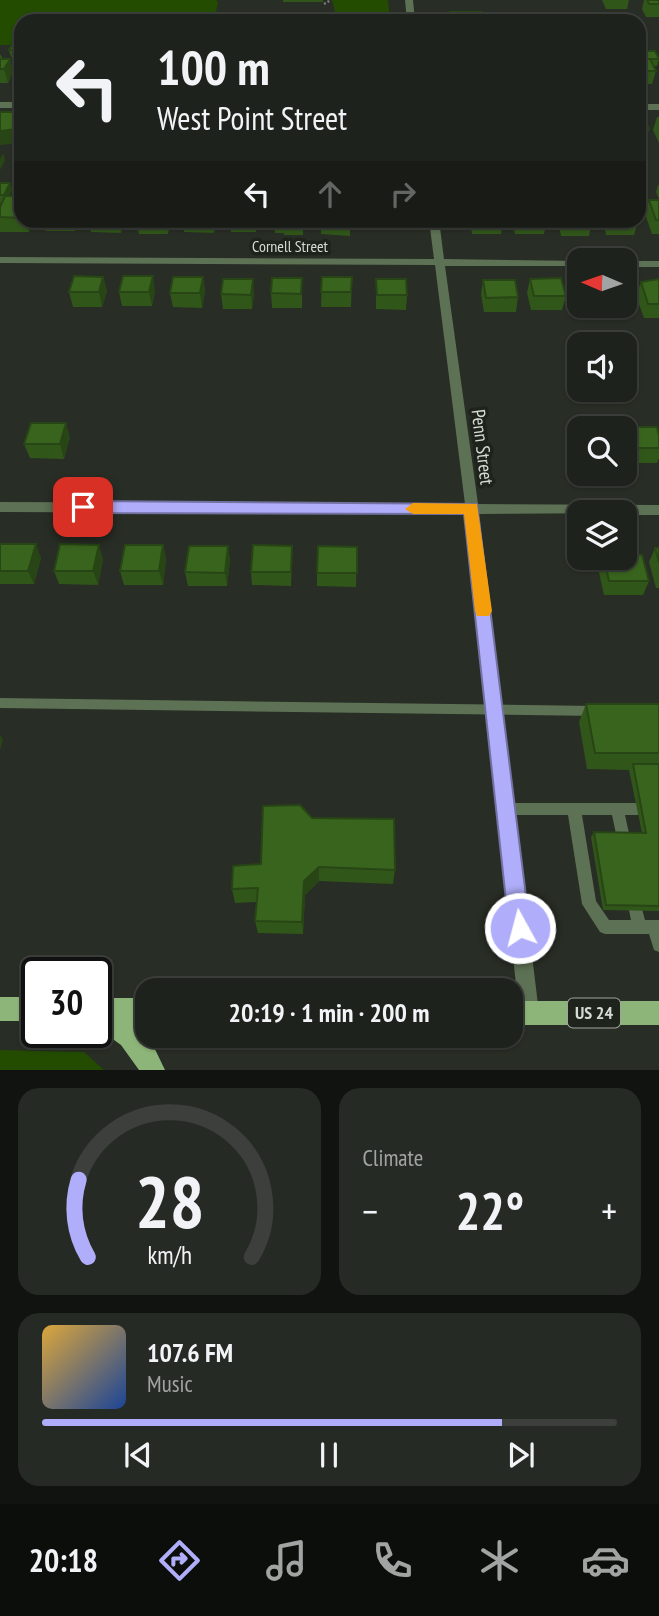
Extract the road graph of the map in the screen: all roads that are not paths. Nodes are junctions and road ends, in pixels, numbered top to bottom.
1 (436, 228) edge
2 (0, 260) edge
3 (439, 262) junction
4 (567, 263) edge
5 (637, 264) edge
6 (659, 264) edge
7 (0, 507) edge
8 (472, 509) junction
9 (659, 510) edge
10 (0, 703) edge
11 (495, 711) junction
12 (606, 711) edge
13 (506, 809) junction
14 (617, 809) junction
15 (637, 809) edge
16 (574, 810) junction
17 (623, 838) edge
18 (636, 910) edge
19 (651, 927) edge
20 (659, 945) edge
21 (518, 978) edge
22 (0, 1009) edge
23 (21, 1009) edge
24 (135, 1010) edge
25 (112, 1011) edge
26 (523, 1013) edge
27 (659, 1013) edge
28 (112, 1021) edge
29 (152, 1070) edge

1 - 3 street, Penn Street
2 - 3 street, Cornell Street
3 - 4 street, Cornell Street
3 - 8 street, Penn Street
5 - 6 street
7 - 8 street
8 - 9 street
8 - 11 street, Penn Street
10 - 11 lane
11 - 12 lane
11 - 13 street, Penn Street
13 - 16 lane
13 - 21 street, Penn Street
14 - 15 lane
14 - 16 lane
14 - 17 lane
16 - 19 lane
18 - 19 lane
19 - 20 lane
22 - 23 main road
24 - 25 main road
26 - 27 main road, US 24
28 - 29 main road

